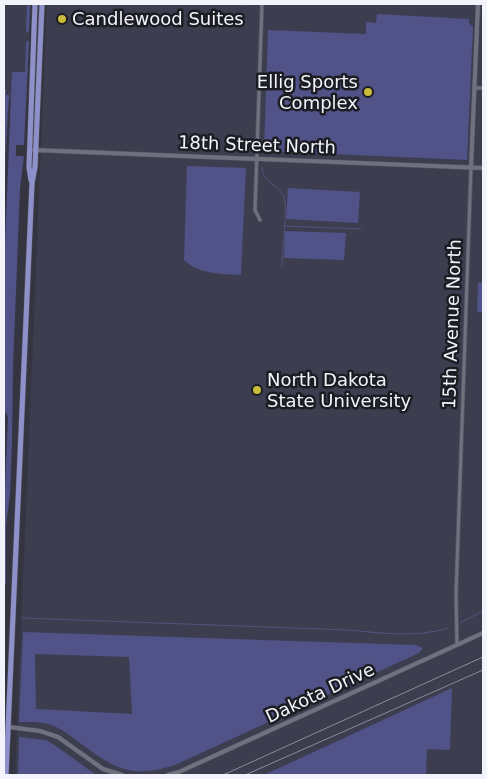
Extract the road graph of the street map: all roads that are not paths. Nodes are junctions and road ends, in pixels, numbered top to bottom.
1 (36, 4) edge
2 (42, 4) edge
3 (262, 4) edge
4 (478, 4) edge
5 (475, 88) junction
6 (483, 88) edge
7 (29, 150) junction
8 (36, 150) junction
9 (256, 159) junction
10 (471, 168) junction
11 (483, 168) edge
12 (32, 183) junction
13 (260, 220) dead end
14 (483, 632) edge
15 (457, 645) junction
16 (9, 728) junction
17 (6, 775) edge
18 (122, 775) edge
19 (168, 775) edge

1 - 7 main road
2 - 8 main road
3 - 9 street
4 - 5 street, 15th Avenue North
5 - 6 street
5 - 10 street, 15th Avenue North
7 - 8 street, 18th Street North
7 - 12 main road
8 - 9 street, 18th Street North
8 - 12 main road
9 - 10 street, 18th Street North
9 - 13 street
10 - 11 street, 18th Street North
10 - 15 street, 15th Avenue North
12 - 16 main road
14 - 15 street, Dakota Drive
15 - 19 street, Dakota Drive
16 - 17 main road
16 - 18 street

